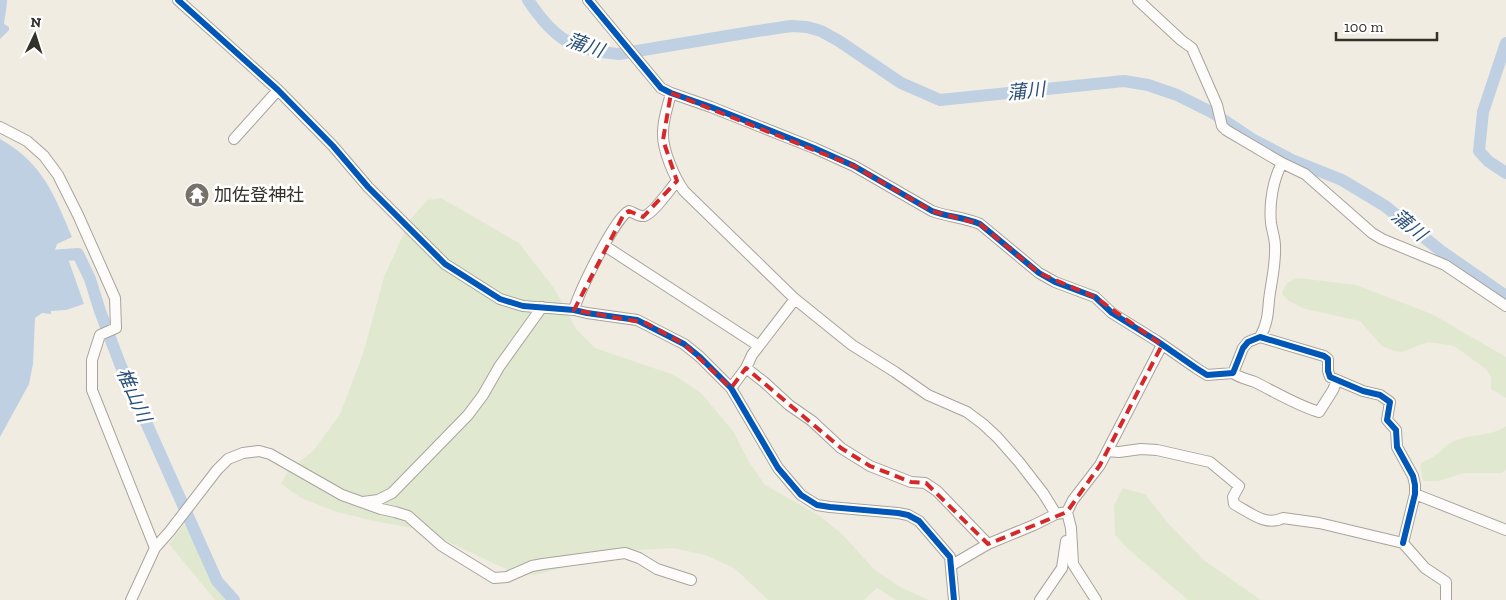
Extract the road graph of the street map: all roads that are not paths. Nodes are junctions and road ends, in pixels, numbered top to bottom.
1 (178, 0) edge
2 (588, 0) edge
3 (1138, 0) edge
4 (278, 90) junction
5 (671, 93) junction
6 (0, 127) edge
7 (234, 139) dead end
8 (1282, 163) junction
9 (677, 181) junction
10 (605, 246) junction
11 (795, 299) junction
12 (1506, 306) edge
13 (542, 307) junction
14 (574, 310) junction
15 (1260, 337) junction
16 (1162, 345) junction
17 (759, 346) junction
18 (746, 368) junction
19 (1233, 373) junction
20 (1337, 380) junction
21 (731, 388) junction
22 (1107, 451) junction
23 (1415, 494) junction
24 (362, 502) junction
25 (1067, 512) junction
26 (1056, 514) junction
27 (1506, 530) edge
28 (1403, 543) junction
29 (988, 544) junction
30 (156, 548) junction
31 (952, 565) junction
32 (692, 580) dead end
33 (131, 600) edge
34 (954, 600) edge
35 (1040, 600) edge
36 (1096, 600) edge
37 (1446, 600) edge

1 - 4 street
2 - 5 street
3 - 8 street
4 - 7 street
4 - 13 street
5 - 9 street
5 - 16 street
6 - 30 street
8 - 12 street
8 - 15 street
9 - 10 street
9 - 11 street
10 - 14 street
10 - 17 street
11 - 17 street
11 - 26 street
13 - 14 street
13 - 24 street
14 - 21 street
15 - 19 street
15 - 20 street
16 - 19 street
16 - 22 street
17 - 18 street
18 - 21 street
18 - 29 street
19 - 20 street
20 - 23 street
21 - 31 street
22 - 25 street
22 - 28 street
23 - 27 street
23 - 28 street
24 - 30 street
24 - 32 street
25 - 26 street
25 - 35 street
25 - 36 street
26 - 29 street
28 - 37 street
29 - 31 street
30 - 33 street
31 - 34 street

